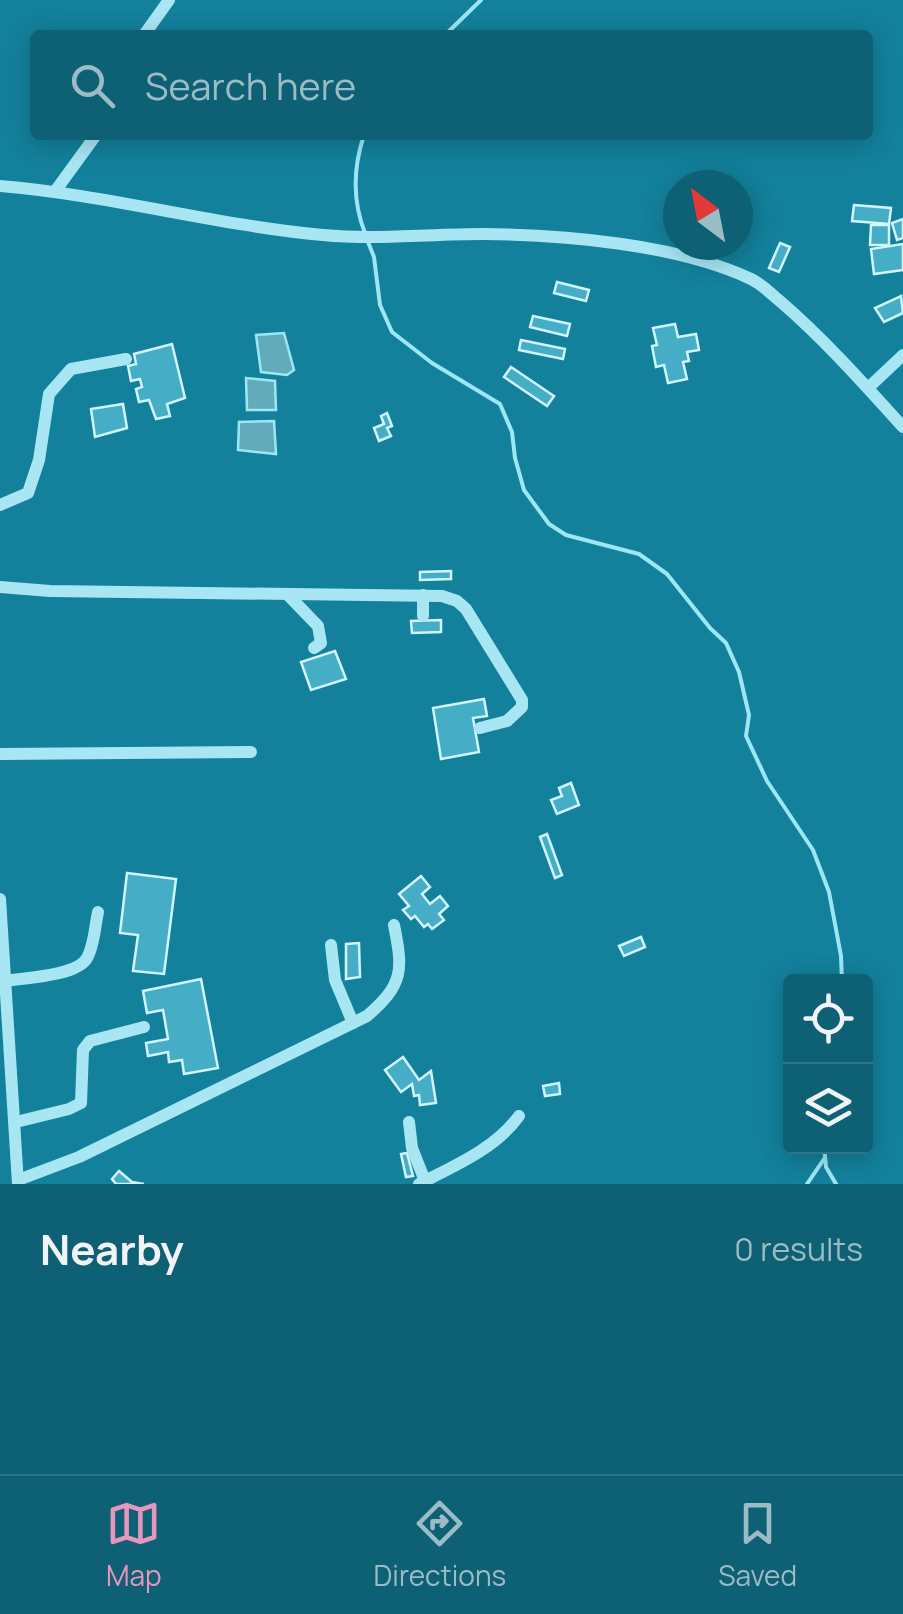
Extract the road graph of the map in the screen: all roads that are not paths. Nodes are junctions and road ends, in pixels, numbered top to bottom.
1 (169, 0) edge
2 (148, 30) edge
3 (92, 140) edge
4 (0, 186) edge
5 (56, 190) junction
6 (903, 355) edge
7 (126, 359) dead end
8 (868, 388) junction
9 (903, 427) edge
10 (0, 504) edge
11 (0, 587) edge
12 (288, 594) junction
13 (423, 596) junction
14 (422, 616) dead end
15 (314, 648) dead end
16 (480, 728) dead end
17 (252, 752) dead end
18 (0, 754) edge
19 (0, 899) edge
20 (98, 912) dead end
21 (394, 925) dead end
22 (331, 945) dead end
23 (5, 981) junction
24 (353, 1023) junction
25 (144, 1027) dead end
26 (519, 1116) dead end
27 (16, 1122) junction
28 (410, 1122) dead end
29 (18, 1182) edge
30 (422, 1182) edge

1 - 2 street
3 - 5 street
4 - 5 street
5 - 8 street
6 - 8 street
7 - 10 street
8 - 9 street
11 - 12 street
12 - 13 street
12 - 15 street
13 - 14 street
13 - 16 street
17 - 18 street
19 - 23 street
20 - 23 street
21 - 24 street
22 - 24 street
23 - 27 street
24 - 29 street
25 - 27 street
26 - 30 street
27 - 29 street
28 - 30 street

